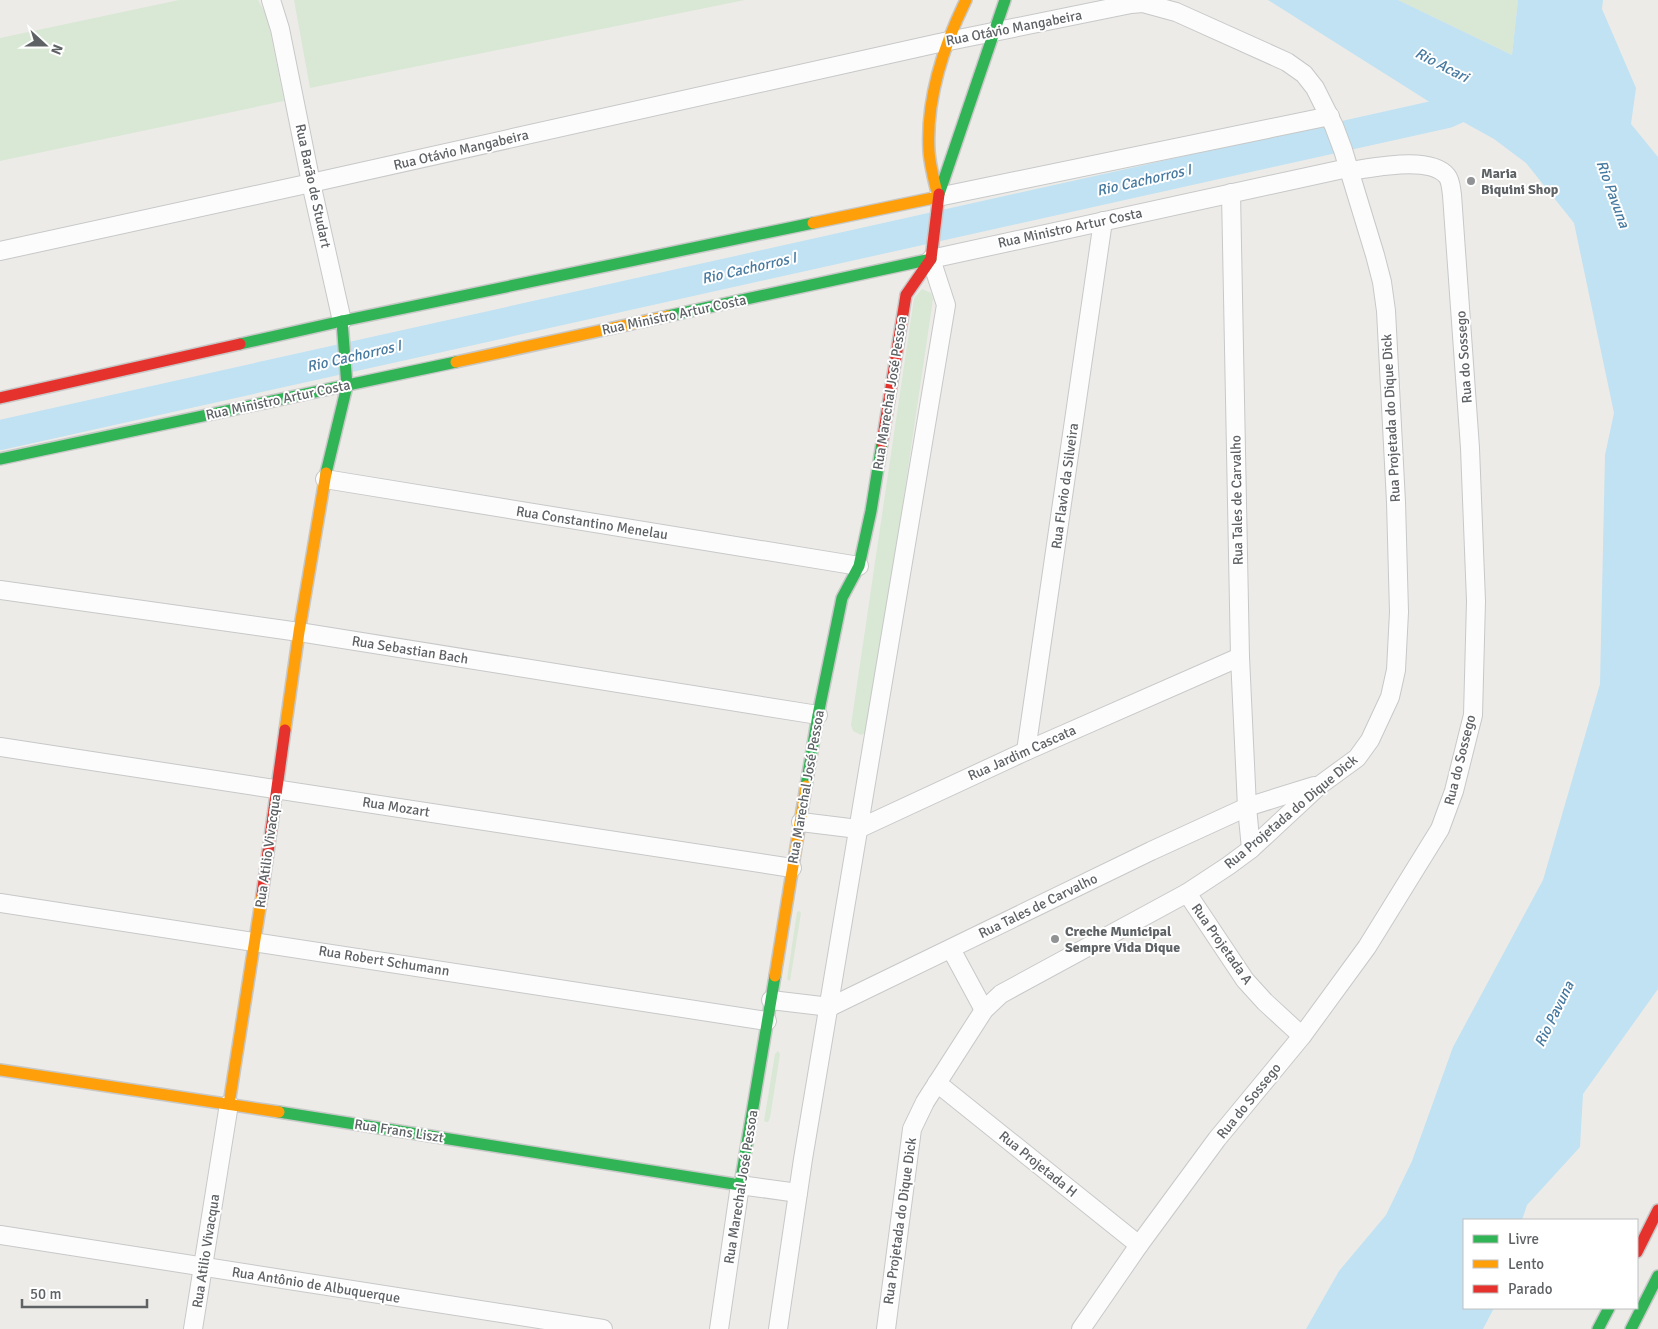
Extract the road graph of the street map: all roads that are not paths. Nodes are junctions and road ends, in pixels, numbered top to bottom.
1 (271, 0) edge
2 (1004, 0) edge
3 (962, 4) edge
4 (993, 32) junction
5 (949, 41) junction
6 (921, 47) junction
7 (942, 66) junction
8 (1332, 121) junction
9 (1343, 150) joint
10 (1348, 170) junction
11 (311, 183) junction
12 (1232, 193) junction
13 (938, 197) junction
14 (1103, 221) junction
15 (0, 251) edge
16 (932, 251) junction
17 (343, 328) junction
18 (347, 373) joint
19 (347, 386) junction
20 (0, 398) edge
21 (0, 459) edge
22 (325, 479) junction
23 (859, 566) junction
24 (0, 590) edge
25 (299, 632) junction
26 (1240, 657) junction
27 (818, 716) junction
28 (0, 747) edge
29 (1026, 751) junction
30 (1320, 785) junction
31 (277, 789) junction
32 (1247, 807) junction
33 (801, 822) junction
34 (858, 829) junction
35 (1251, 849) junction
36 (792, 868) junction
37 (1187, 893) junction
38 (0, 903) edge
39 (255, 942) junction
40 (951, 949) junction
41 (771, 1000) junction
42 (830, 1007) junction
43 (984, 1010) junction
44 (767, 1021) junction
45 (1302, 1036) junction
46 (0, 1070) edge
47 (937, 1083) junction
48 (229, 1104) junction
49 (740, 1185) junction
50 (798, 1194) junction
51 (1658, 1210) edge
52 (0, 1235) edge
53 (1139, 1245) junction
54 (1638, 1250) edge
55 (203, 1267) junction
56 (1658, 1276) edge
57 (1608, 1309) edge
58 (193, 1329) edge
59 (603, 1329) edge
60 (719, 1329) edge
61 (778, 1329) edge
62 (886, 1329) edge
63 (1081, 1329) edge
64 (1598, 1329) edge
65 (1631, 1329) edge

1 - 11 street, Rua Barão de Studart
2 - 4 main road, Rua Marechal José Pessoa
3 - 5 main road, Rua Marechal José Pessoa
4 - 5 street, Rua Otávio Mangabeira
4 - 8 street, Rua Otávio Mangabeira
4 - 13 main road, Rua Marechal José Pessoa
5 - 6 street, Rua Otávio Mangabeira
5 - 7 main road, Rua Marechal José Pessoa
6 - 7 street, Rua Otávio Mangabeira
6 - 11 street, Rua Otávio Mangabeira
7 - 13 main road, Rua Marechal José Pessoa
8 - 9 street, Rua Otávio Mangabeira
8 - 13 street
9 - 10 street, Rua Projetada do Dique Dick
10 - 12 street, Rua Ministro Artur Costa
10 - 30 street, Rua Projetada do Dique Dick
10 - 45 street, Rua do Sossego
11 - 15 street, Rua Otávio Mangabeira
11 - 17 street, Rua Barão de Studart
12 - 14 street, Rua Ministro Artur Costa
12 - 26 street, Rua Tales de Carvalho
13 - 16 main road, Rua Marechal José Pessoa
13 - 17 main road
14 - 16 street, Rua Ministro Artur Costa
14 - 29 street, Rua Flavio da Silveira
16 - 19 main road, Rua Ministro Artur Costa
16 - 23 main road, Rua Marechal José Pessoa
16 - 34 street, Rua Marechal José Pessoa
17 - 18 main road, Rua Barão de Studart
17 - 20 main road
18 - 19 main road, Rua Atilio Vivacqua
19 - 21 main road, Rua Ministro Artur Costa
19 - 22 main road, Rua Atilio Vivacqua
22 - 23 street, Rua Constantino Menelau
22 - 25 main road, Rua Atilio Vivacqua
23 - 27 main road, Rua Marechal José Pessoa
24 - 25 street, Rua Sebastian Bach
25 - 27 street, Rua Sebastian Bach
25 - 31 main road, Rua Atilio Vivacqua
26 - 29 street, Rua Jardim Cascata
26 - 32 street, Rua Tales de Carvalho
27 - 33 main road, Rua Marechal José Pessoa
28 - 31 street, Rua Mozart
29 - 34 street, Rua Jardim Cascata
30 - 32 street, Rua Tales de Carvalho
30 - 35 street, Rua Projetada do Dique Dick
31 - 36 street, Rua Mozart
31 - 39 main road, Rua Atilio Vivacqua
32 - 35 street, Rua Tales de Carvalho
32 - 40 street, Rua Tales de Carvalho
33 - 34 street
33 - 36 main road, Rua Marechal José Pessoa
34 - 42 street, Rua Marechal José Pessoa
35 - 37 street, Rua Projetada do Dique Dick
36 - 41 main road, Rua Marechal José Pessoa
37 - 43 street, Rua Projetada do Dique Dick
37 - 45 street, Rua Projetada A
38 - 39 street, Rua Robert Schumann
39 - 44 street, Rua Robert Schumann
39 - 48 main road, Rua Atilio Vivacqua
40 - 42 street, Rua Tales de Carvalho
40 - 43 street
41 - 42 street
41 - 44 main road, Rua Marechal José Pessoa
42 - 50 street, Rua Marechal José Pessoa
43 - 47 street, Rua Projetada do Dique Dick
44 - 49 main road, Rua Marechal José Pessoa
45 - 53 street, Rua do Sossego
46 - 48 main road, Rua Frans Liszt
47 - 53 street, Rua Projetada H
47 - 62 street, Rua Projetada do Dique Dick
48 - 49 main road, Rua Frans Liszt
48 - 55 street, Rua Atilio Vivacqua
49 - 50 street, Rua Frans Liszt
49 - 60 street, Rua Marechal José Pessoa
50 - 61 street, Rua Marechal José Pessoa
51 - 54 main road
52 - 55 street, Rua Antônio de Albuquerque
53 - 63 street, Rua do Sossego
55 - 58 street, Rua Atilio Vivacqua
55 - 59 street, Rua Antônio de Albuquerque
56 - 65 main road
57 - 64 main road

